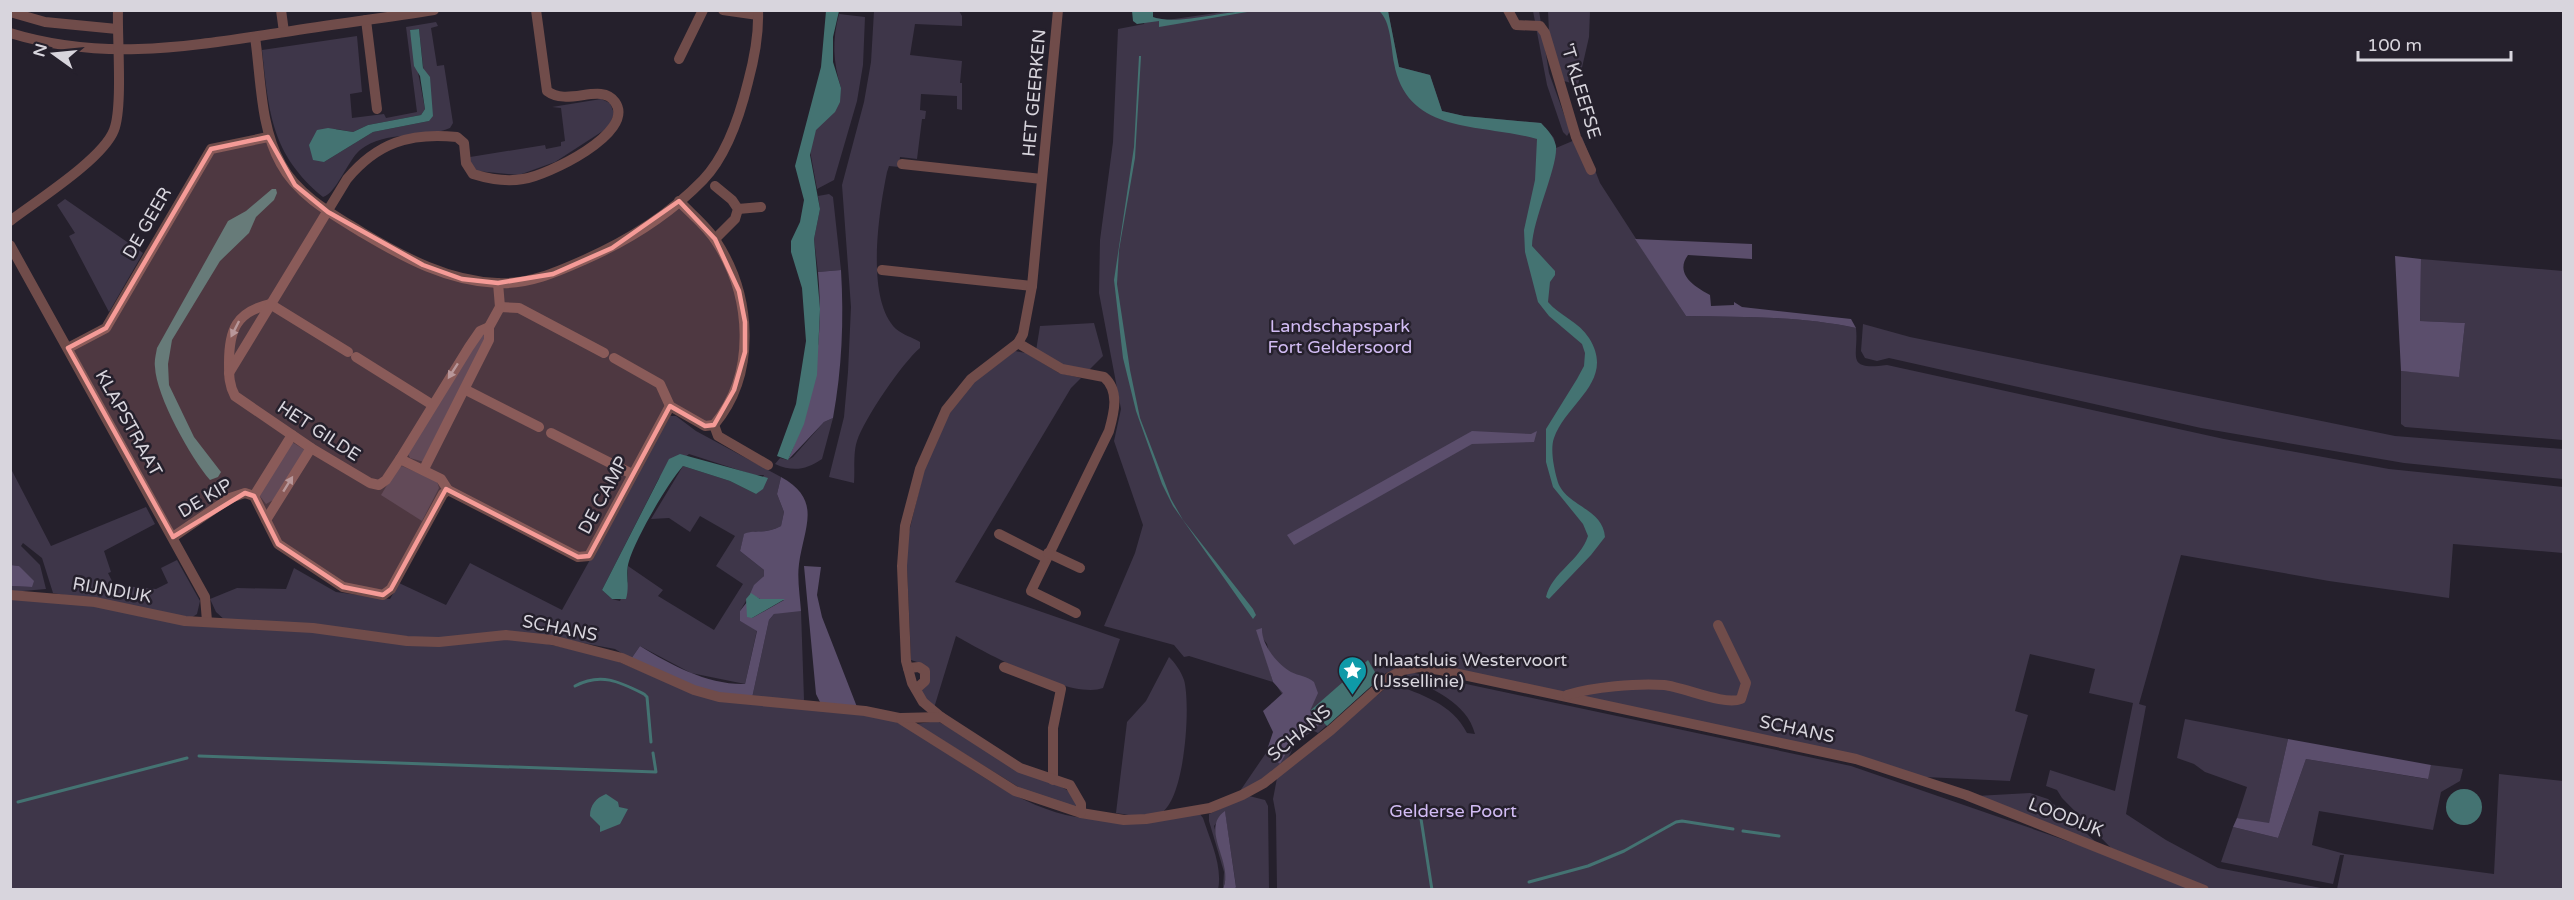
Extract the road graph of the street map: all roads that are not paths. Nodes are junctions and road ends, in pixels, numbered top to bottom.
1 (118, 10) edge
2 (281, 10) edge
3 (434, 10) edge
4 (536, 10) edge
5 (703, 10) edge
6 (723, 10) edge
7 (1058, 10) edge
8 (1508, 10) edge
9 (10, 12) edge
10 (758, 13) edge
11 (366, 20) junction
12 (117, 29) junction
13 (284, 32) junction
14 (10, 33) edge
15 (255, 37) junction
16 (119, 51) junction
17 (679, 59) dead end
18 (377, 109) dead end
19 (268, 137) junction
20 (902, 164) dead end
21 (1590, 170) dead end
22 (1042, 180) junction
23 (715, 186) dead end
24 (679, 201) junction
25 (761, 207) dead end
26 (738, 209) junction
27 (328, 212) junction
28 (10, 221) edge
29 (715, 239) junction
30 (10, 245) edge
31 (882, 270) dead end
32 (498, 283) junction
33 (1032, 286) junction
34 (270, 304) junction
35 (500, 307) junction
36 (489, 327) junction
37 (1018, 343) junction
38 (68, 348) junction
39 (229, 373) junction
40 (466, 390) junction
41 (431, 404) junction
42 (670, 406) junction
43 (714, 425) junction
44 (540, 427) dead end
45 (551, 433) dead end
46 (292, 435) junction
47 (311, 448) junction
48 (400, 459) junction
49 (768, 465) dead end
50 (424, 469) junction
51 (632, 474) junction
52 (448, 490) junction
53 (254, 496) junction
54 (266, 520) junction
55 (999, 534) dead end
56 (173, 537) junction
57 (1047, 555) junction
58 (1080, 568) dead end
59 (10, 595) edge
60 (1076, 613) dead end
61 (207, 621) junction
62 (1719, 625) dead end
63 (1004, 667) dead end
64 (1564, 696) junction
65 (941, 717) junction
66 (899, 718) junction
67 (1915, 778) joint
68 (1053, 780) junction
69 (1081, 813) junction
70 (2204, 890) edge

1 - 12 street
2 - 13 street
3 - 11 street
4 - 27 street
5 - 17 street
6 - 10 street
7 - 22 street, HET GEERKEN
8 - 21 street, 'T KLEEFSE
9 - 12 street
10 - 24 street
11 - 13 street
11 - 18 street
12 - 16 street
13 - 15 street
14 - 16 street
15 - 16 street
15 - 19 street
16 - 28 street
19 - 27 street
19 - 38 street, DE GEER
20 - 22 street, HET GEERKEN
22 - 33 street, HET GEERKEN
23 - 26 street
24 - 29 street
24 - 32 street
25 - 26 street
26 - 29 street
27 - 32 street
27 - 34 street
29 - 43 street
30 - 38 street, KLAPSTRAAT
31 - 33 street
32 - 35 street
33 - 37 street, HET GEERKEN
34 - 39 street
34 -> 39 street, HET GILDE
34 - 41 street
35 - 36 street, HET GILDE
35 - 42 street
36 - 40 street, HET GILDE
36 -> 41 street, HET GILDE
37 - 57 street
37 - 65 street
38 - 56 street, KLAPSTRAAT
39 - 46 street, HET GILDE
40 - 44 street
40 - 50 street, HET GILDE
41 - 48 street, HET GILDE
42 - 43 street
42 - 51 street, DE CAMP
43 - 49 street
45 - 51 street
46 - 47 street, HET GILDE
46 - 53 street
47 - 48 street, HET GILDE
54 -> 47 street
48 - 50 street
50 - 52 street, DE CAMP
51 - 52 street, DE CAMP
52 - 54 street
53 - 54 street
53 - 56 street, DE KIP
55 - 57 street
56 - 61 street, KLAPSTRAAT
57 - 58 street
57 - 60 street
59 - 61 street, RIJNDIJK
61 - 66 street, SCHANS
62 - 64 street, SCHANS
63 - 68 street
64 - 67 street, SCHANS
64 - 69 street, SCHANS
65 - 66 street, SCHANS
65 - 68 street
66 - 69 street, SCHANS
67 - 70 street, LOODIJK
68 - 69 street

